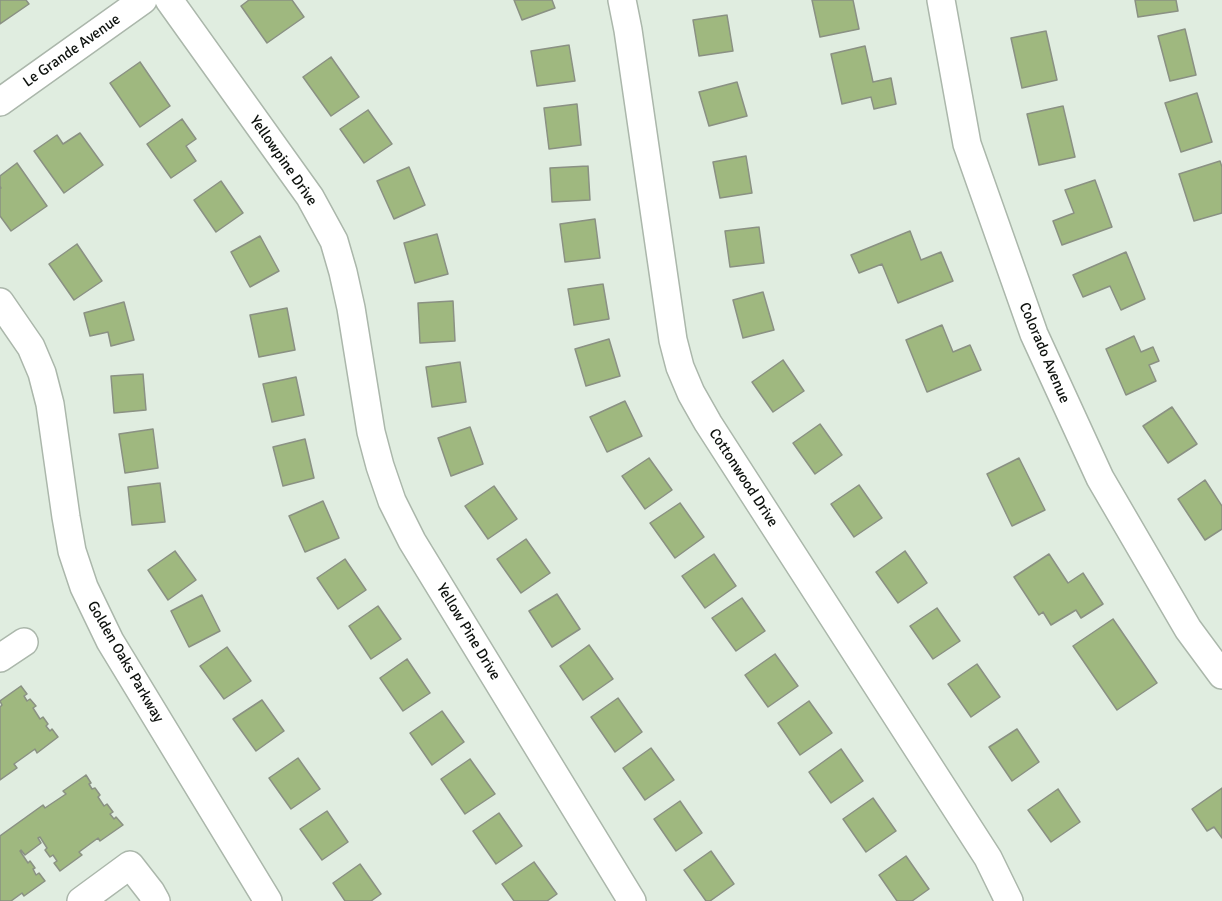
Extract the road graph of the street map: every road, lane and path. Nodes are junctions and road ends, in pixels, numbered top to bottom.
1 (143, 0) edge
2 (169, 0) edge
3 (622, 0) edge
4 (941, 0) edge
5 (0, 102) edge
6 (0, 302) edge
7 (356, 341) joint
8 (24, 642) dead end
9 (0, 658) edge
10 (1222, 675) edge
11 (81, 901) edge
12 (156, 901) edge
13 (268, 901) edge
14 (632, 901) edge
15 (1009, 901) edge

1 - 5 street, Le Grande Avenue
2 - 7 street, Yellowpine Drive
3 - 15 street, Cottonwood Drive
4 - 10 street, Colorado Avenue
6 - 13 street, Golden Oaks Parkway
7 - 14 street, Yellow Pine Drive
8 - 9 street
11 - 12 street

